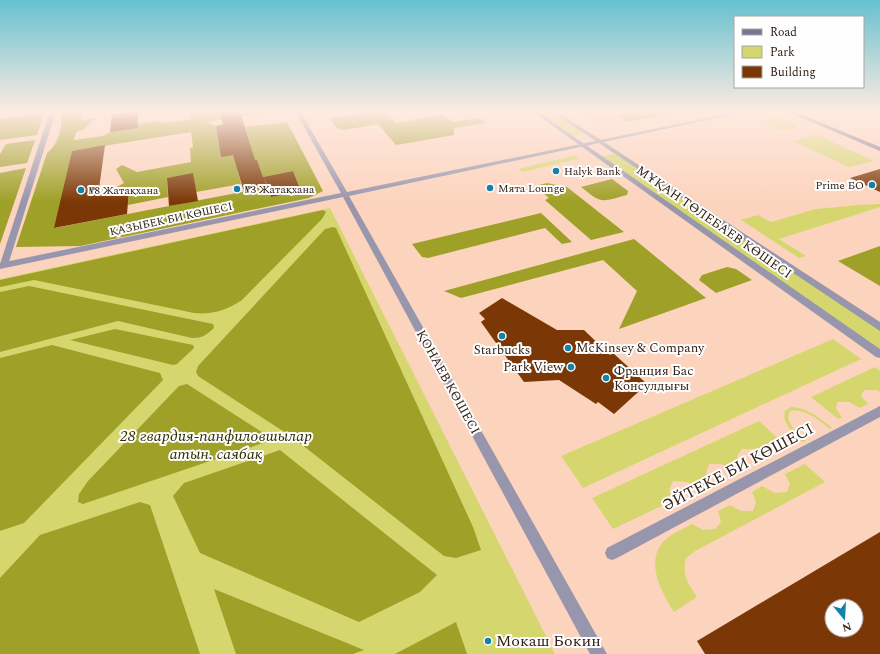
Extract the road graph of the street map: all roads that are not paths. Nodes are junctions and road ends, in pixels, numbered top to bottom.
1 (42, 142) edge
2 (315, 142) edge
3 (578, 142) edge
4 (593, 142) edge
5 (601, 142) edge
6 (863, 142) edge
7 (582, 144) junction
8 (880, 149) edge
9 (344, 194) junction
10 (2, 266) edge
11 (880, 327) edge
12 (880, 354) edge
13 (880, 411) edge
14 (612, 553) dead end
15 (599, 654) edge

1 - 10 street
2 - 9 street, ҚОНАЕВ КӨШЕСІ
3 - 7 street, МҰҚАН ТӨЛЕБАЕВ КӨШЕСІ
4 - 7 street, ҚАЗЫБЕК БИ КӨШЕСІ
5 - 11 street, МҰҚАН ТӨЛЕБАЕВ КӨШЕСІ
6 - 8 main road
7 - 9 street, ҚАЗЫБЕК БИ КӨШЕСІ
7 - 12 street, МҰҚАН ТӨЛЕБАЕВ КӨШЕСІ
9 - 10 street, ҚАЗЫБЕК БИ КӨШЕСІ
9 - 15 street, ҚОНАЕВ КӨШЕСІ
13 - 14 street, ӘЙТЕКЕ БИ КӨШЕСІ

